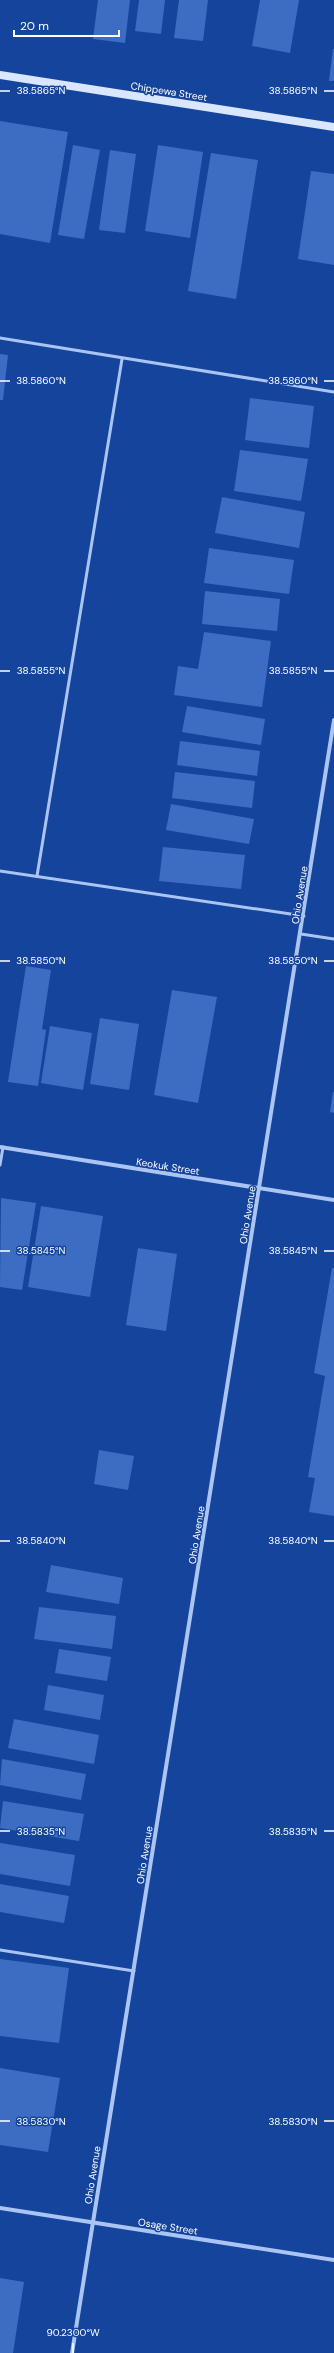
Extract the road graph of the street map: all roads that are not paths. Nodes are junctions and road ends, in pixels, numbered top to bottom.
1 (0, 75) edge
2 (334, 127) edge
3 (0, 338) edge
4 (122, 359) junction
5 (334, 392) edge
6 (334, 720) edge
7 (0, 871) edge
8 (37, 876) junction
9 (304, 916) junction
10 (301, 934) junction
11 (334, 939) edge
12 (2, 1147) edge
13 (0, 1165) edge
14 (259, 1189) junction
15 (334, 1200) edge
16 (0, 1950) edge
17 (134, 1972) junction
18 (0, 2208) edge
19 (93, 2223) junction
20 (334, 2260) edge
21 (72, 2353) edge

1 - 2 main road, Chippewa Street
3 - 4 lane
4 - 5 lane
4 - 8 lane
6 - 9 street, Ohio Avenue
7 - 8 lane
8 - 9 lane
9 - 10 street, Ohio Avenue
10 - 11 lane
10 - 14 street, Ohio Avenue
12 - 13 lane
12 - 14 street, Keokuk Street
14 - 15 street, Keokuk Street
14 - 17 street, Ohio Avenue
16 - 17 lane
17 - 19 street, Ohio Avenue
18 - 19 street, Osage Street
19 - 20 street, Osage Street
19 - 21 street, Ohio Avenue

